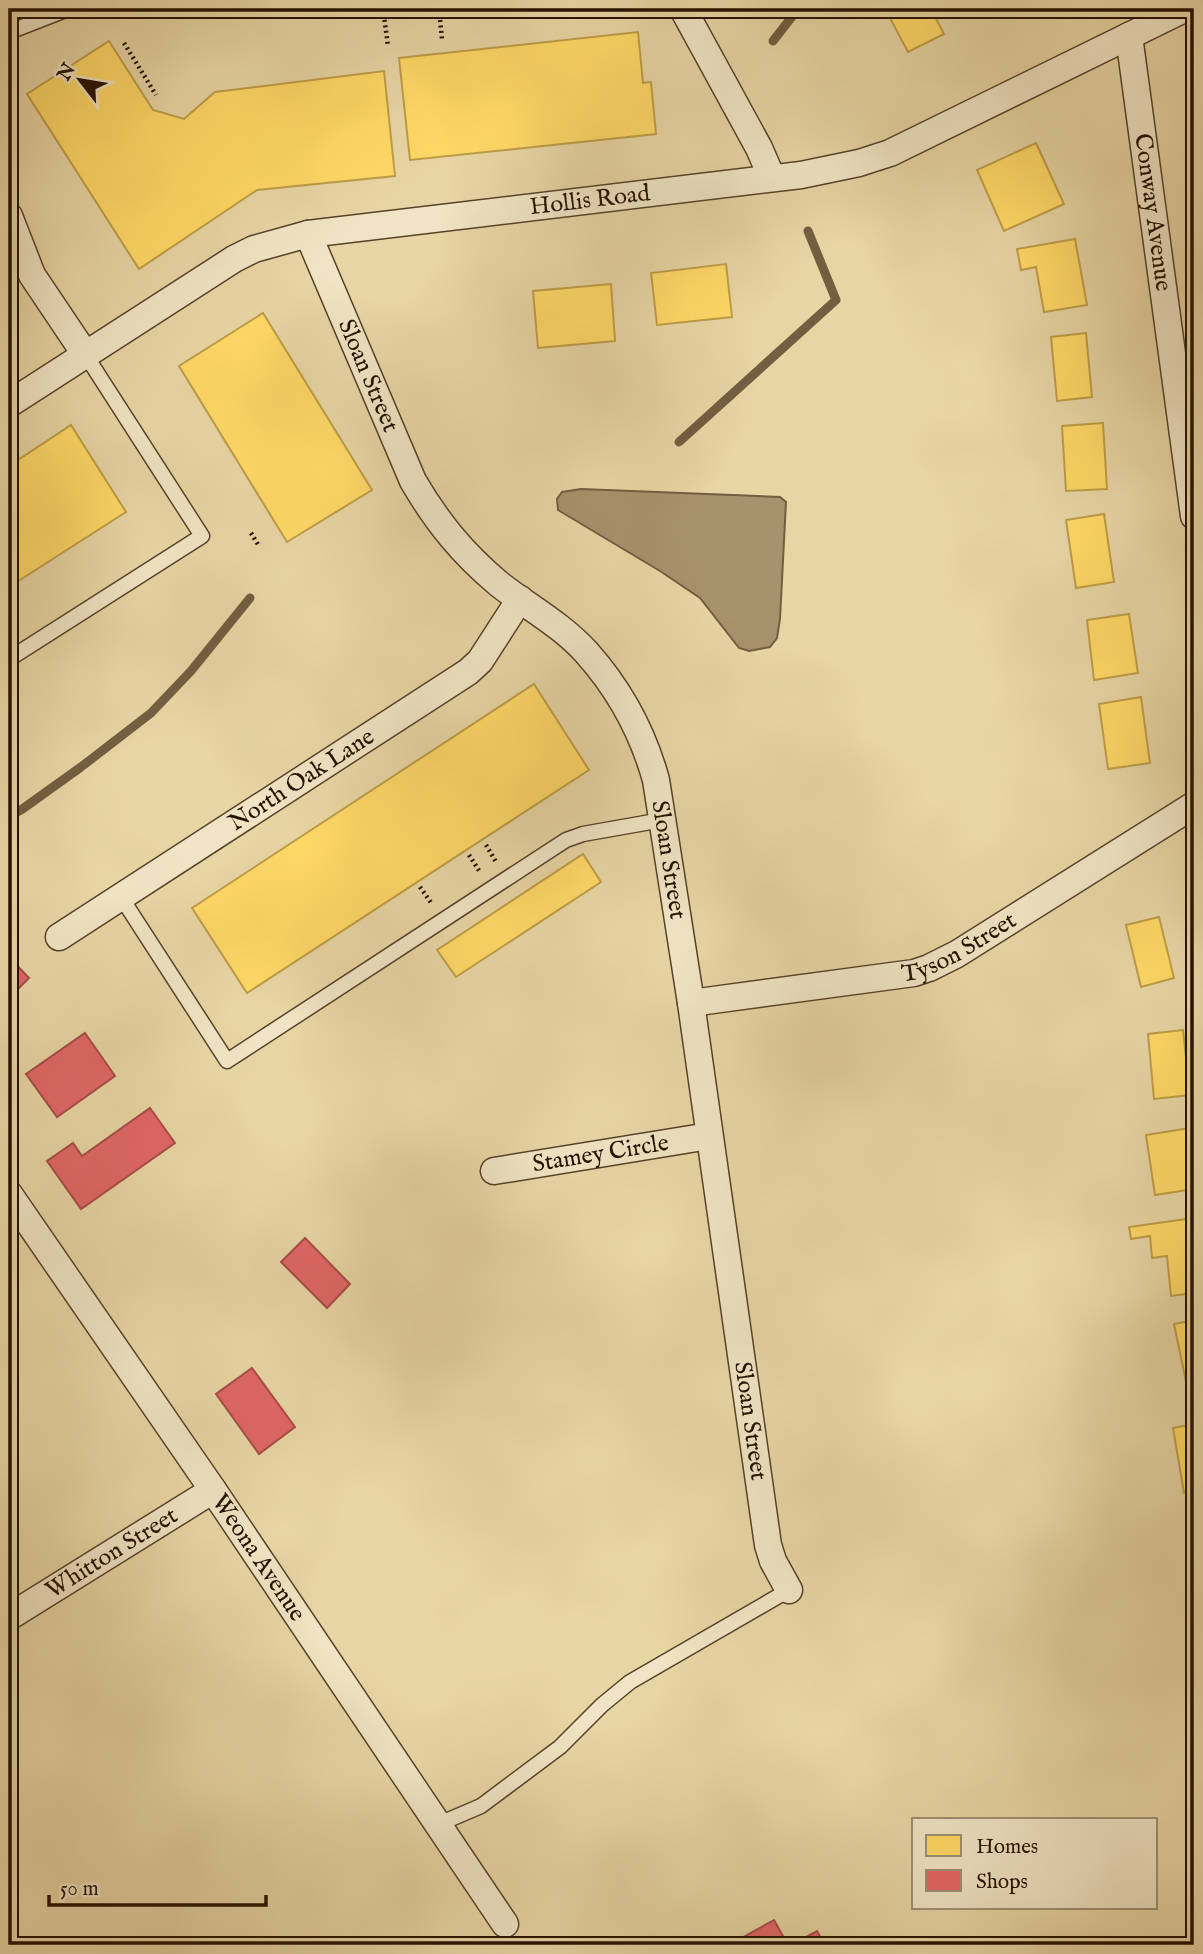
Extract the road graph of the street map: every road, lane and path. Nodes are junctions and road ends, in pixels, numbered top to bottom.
1 (68, 9) edge
2 (327, 9) edge
3 (383, 9) edge
4 (439, 9) edge
5 (682, 9) edge
6 (1184, 9) edge
7 (290, 15) dead end
8 (9, 32) edge
9 (1129, 36) junction
10 (442, 39) dead end
11 (124, 43) dead end
12 (388, 46) dead end
13 (156, 95) dead end
14 (772, 178) junction
15 (9, 216) edge
16 (308, 234) junction
17 (85, 354) junction
18 (9, 404) edge
19 (1194, 516) edge
20 (251, 533) dead end
21 (259, 546) dead end
22 (520, 599) junction
23 (9, 659) edge
24 (1194, 806) edge
25 (662, 820) junction
26 (121, 897) junction
27 (59, 937) dead end
28 (691, 1003) junction
29 (709, 1136) junction
30 (494, 1171) dead end
31 (9, 1194) edge
32 (213, 1490) junction
33 (789, 1590) joint
34 (9, 1617) edge
35 (439, 1824) junction
36 (505, 1924) dead end

1 - 8 lane
2 - 7 path
3 - 12 path
4 - 10 path
5 - 14 street
6 - 9 street, Hollis Road
9 - 14 street, Hollis Road
9 - 19 street, Conway Avenue
11 - 13 path
14 - 16 street, Hollis Road
15 - 17 street
16 - 17 street, Hollis Road
16 - 22 street, Sloan Street
17 - 18 street, Hollis Road
17 - 23 lane
20 - 21 path
22 - 25 street, Sloan Street
22 - 26 street, North Oak Lane
24 - 28 street, Tyson Street
25 - 26 lane
25 - 28 street, Sloan Street
26 - 27 street, North Oak Lane
28 - 29 street, Sloan Street
29 - 30 street, Stamey Circle
29 - 33 street, Sloan Street
31 - 32 street, Weona Avenue
32 - 34 street, Whitton Street
32 - 35 street, Weona Avenue
33 - 35 lane
35 - 36 street, Weona Avenue

